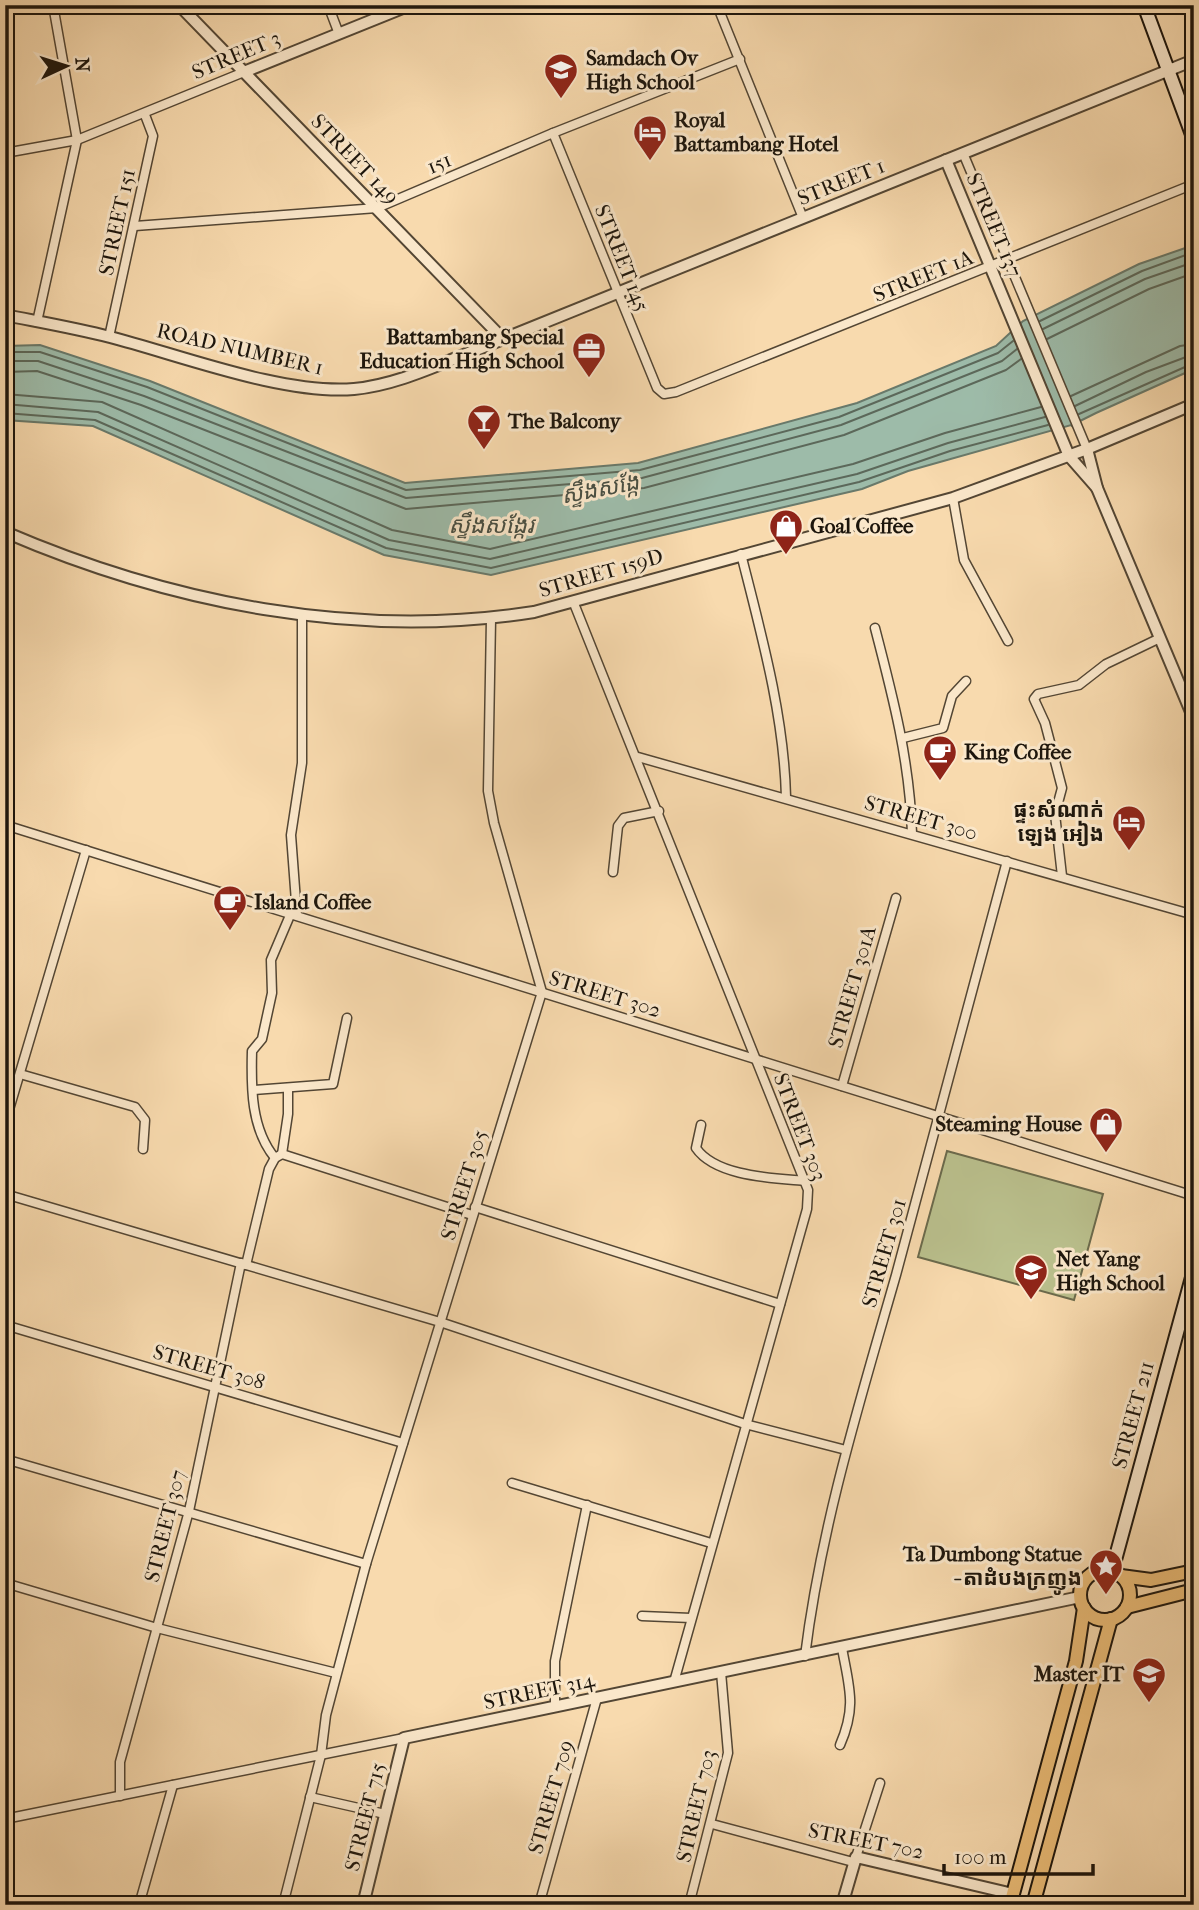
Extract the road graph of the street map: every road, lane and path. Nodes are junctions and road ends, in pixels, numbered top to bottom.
1 (53, 5) edge
2 (179, 5) edge
3 (328, 5) edge
4 (410, 5) edge
5 (717, 5) edge
6 (1144, 5) edge
7 (339, 34) junction
8 (740, 59) junction
9 (1194, 60) edge
10 (1170, 70) junction
11 (244, 72) junction
12 (145, 115) junction
13 (553, 133) junction
14 (77, 140) junction
15 (1194, 140) edge
16 (5, 153) edge
17 (963, 153) junction
18 (946, 160) junction
19 (1194, 184) edge
20 (377, 208) junction
21 (803, 218) junction
22 (135, 226) junction
23 (1009, 260) junction
24 (991, 268) junction
25 (617, 293) junction
26 (5, 315) edge
27 (37, 322) junction
28 (109, 337) junction
29 (503, 339) junction
30 (664, 394) joint
31 (1194, 404) edge
32 (1087, 449) junction
33 (1069, 456) junction
34 (1097, 488) junction
35 (953, 498) junction
36 (5, 533) edge
37 (741, 554) junction
38 (573, 601) junction
39 (302, 615) junction
40 (491, 619) junction
41 (875, 628) dead end
42 (1160, 638) junction
43 (1008, 641) dead end
44 (966, 681) dead end
45 (1194, 719) edge
46 (903, 737) junction
47 (638, 757) junction
48 (786, 797) junction
49 (659, 811) junction
50 (5, 825) edge
51 (912, 834) junction
52 (86, 850) junction
53 (1007, 861) junction
54 (613, 872) dead end
55 (1062, 876) junction
56 (896, 898) dead end
57 (294, 914) junction
58 (1194, 915) edge
59 (541, 992) junction
60 (346, 1018) dead end
61 (755, 1059) junction
62 (20, 1074) junction
63 (842, 1086) junction
64 (288, 1088) junction
65 (253, 1090) junction
66 (940, 1117) junction
67 (5, 1123) edge
68 (701, 1125) dead end
69 (143, 1149) dead end
70 (278, 1156) junction
71 (806, 1181) junction
72 (5, 1194) edge
73 (1194, 1196) edge
74 (474, 1211) junction
75 (244, 1264) junction
76 (1194, 1270) edge
77 (780, 1304) junction
78 (440, 1322) junction
79 (5, 1325) edge
80 (215, 1387) junction
81 (745, 1424) junction
82 (403, 1443) junction
83 (846, 1451) junction
84 (5, 1459) edge
85 (512, 1483) dead end
86 (587, 1505) junction
87 (189, 1511) junction
88 (711, 1543) junction
89 (366, 1564) junction
90 (1194, 1571) edge
91 (1117, 1574) junction
92 (5, 1583) edge
93 (1194, 1590) edge
94 (1082, 1603) junction
95 (1127, 1606) junction
96 (642, 1616) dead end
97 (691, 1618) junction
98 (1111, 1619) junction
99 (157, 1628) junction
100 (842, 1648) junction
101 (805, 1656) junction
102 (721, 1672) junction
103 (336, 1673) junction
104 (674, 1682) junction
105 (597, 1698) junction
106 (555, 1707) junction
107 (404, 1738) junction
108 (840, 1745) dead end
109 (321, 1755) junction
110 (880, 1783) dead end
111 (173, 1785) junction
112 (120, 1796) junction
113 (310, 1797) junction
114 (385, 1814) junction
115 (5, 1819) edge
116 (712, 1824) junction
117 (855, 1859) junction
118 (1012, 1899) edge
119 (139, 1905) edge
120 (283, 1905) edge
121 (363, 1905) edge
122 (539, 1905) edge
123 (689, 1905) edge
124 (842, 1905) edge
125 (1033, 1905) edge

1 - 14 street
2 - 11 street, STREET 149
3 - 7 street
4 - 7 street, STREET 3
5 - 8 street
6 - 10 main road
7 - 11 street, STREET 3
8 - 13 street, 151
8 - 21 street
9 - 10 street, STREET 1
10 - 15 main road
10 - 17 street, STREET 1
11 - 12 street, STREET 3
11 - 20 street, STREET 149
12 - 14 street, STREET 3
12 - 22 street, STREET 151
13 - 20 street, 151
13 - 25 street, STREET 145
14 - 16 street, STREET 3
14 - 27 street
17 - 18 street, STREET 1
17 - 23 street, STREET 137
18 - 21 street, STREET 1
18 - 24 street, STREET 137
19 - 23 street, STREET 1A
20 - 22 street, 151
20 - 29 street, STREET 149
21 - 25 street, STREET 1
22 - 28 street, STREET 151
23 - 24 street, STREET 1A
23 - 32 street, STREET 137
24 - 30 street, STREET 1A
24 - 33 street, STREET 137
25 - 29 street, STREET 1
25 - 30 street, STREET 145
26 - 27 street, ROAD NUMBER 1
27 - 28 street, ROAD NUMBER 1
28 - 29 street, ROAD NUMBER 1
31 - 32 street, STREET 159D
32 - 33 street, STREET 159D
32 - 34 street
33 - 34 street, STREET 137
33 - 35 street, STREET 159D
34 - 42 street
35 - 37 street, STREET 159D
35 - 43 street
36 - 39 street, STREET 159D
37 - 38 street, STREET 159D
37 - 48 street
38 - 40 street, STREET 159D
38 - 47 street, STREET 303
39 - 40 street, STREET 159D
39 - 57 street
40 - 59 street
41 - 46 street
42 - 45 street
42 - 55 street
44 - 46 street
46 - 51 street
47 - 48 street, STREET 300
47 - 49 street, STREET 303
48 - 51 street, STREET 300
49 - 54 street
49 - 61 street, STREET 303
50 - 52 street, STREET 302
51 - 53 street, STREET 300
52 - 57 street, STREET 302
52 - 62 street
53 - 55 street, STREET 300
53 - 66 street, STREET 301
55 - 58 street, STREET 300
56 - 63 street, STREET 301A
57 - 59 street, STREET 302
57 - 65 street
59 - 61 street, STREET 302
59 - 74 street, STREET 305
60 - 64 street
61 - 63 street, STREET 302
61 - 71 street, STREET 303
62 - 67 street
62 - 69 street
63 - 66 street, STREET 302
64 - 65 street
64 - 70 street, STREET 307
65 - 70 street
66 - 73 street, STREET 302
66 - 83 street, STREET 301
68 - 71 street
70 - 74 street
70 - 75 street, STREET 307
71 - 77 street, STREET 303
72 - 75 street
74 - 77 street
74 - 78 street, STREET 305
75 - 78 street
75 - 80 street, STREET 307
76 - 91 main road, STREET 211
77 - 81 street, STREET 303
78 - 81 street
78 - 82 street, STREET 305
79 - 80 street, STREET 308
80 - 82 street, STREET 308
80 - 87 street, STREET 307
81 - 83 street
81 - 88 street, STREET 303
82 - 89 street, STREET 305
83 - 101 street, STREET 301
84 - 87 street
85 - 86 street
86 - 88 street
86 - 106 street
87 - 89 street
87 - 99 street, STREET 307
88 - 97 street, STREET 303
89 - 103 street, STREET 305
90 - 91 main road
91 - 94 main road
91 - 95 main road
92 - 99 street
93 - 95 main road
94 - 98 main road
94 - 100 street, STREET 314
94 - 118 main road
95 - 98 main road
96 - 97 street
97 - 104 street, STREET 303
98 - 125 main road
99 - 103 street
99 - 112 street, STREET 307
100 - 101 street, STREET 314
100 - 108 street
101 - 102 street, STREET 314
102 - 104 street, STREET 314
102 - 116 street, STREET 703
103 - 109 street, STREET 305
104 - 105 street, STREET 314
105 - 106 street, STREET 314
105 - 122 street, STREET 709
106 - 107 street, STREET 314
107 - 109 street, STREET 314
107 - 114 street, STREET 715
109 - 111 street, STREET 314
109 - 113 street, STREET 305
110 - 117 street
111 - 112 street, STREET 314
111 - 119 street
112 - 115 street, STREET 314
113 - 114 street
113 - 120 street, STREET 305
114 - 121 street, STREET 715
116 - 117 street, STREET 702
116 - 123 street, STREET 703
117 - 118 street, STREET 702
117 - 124 street

